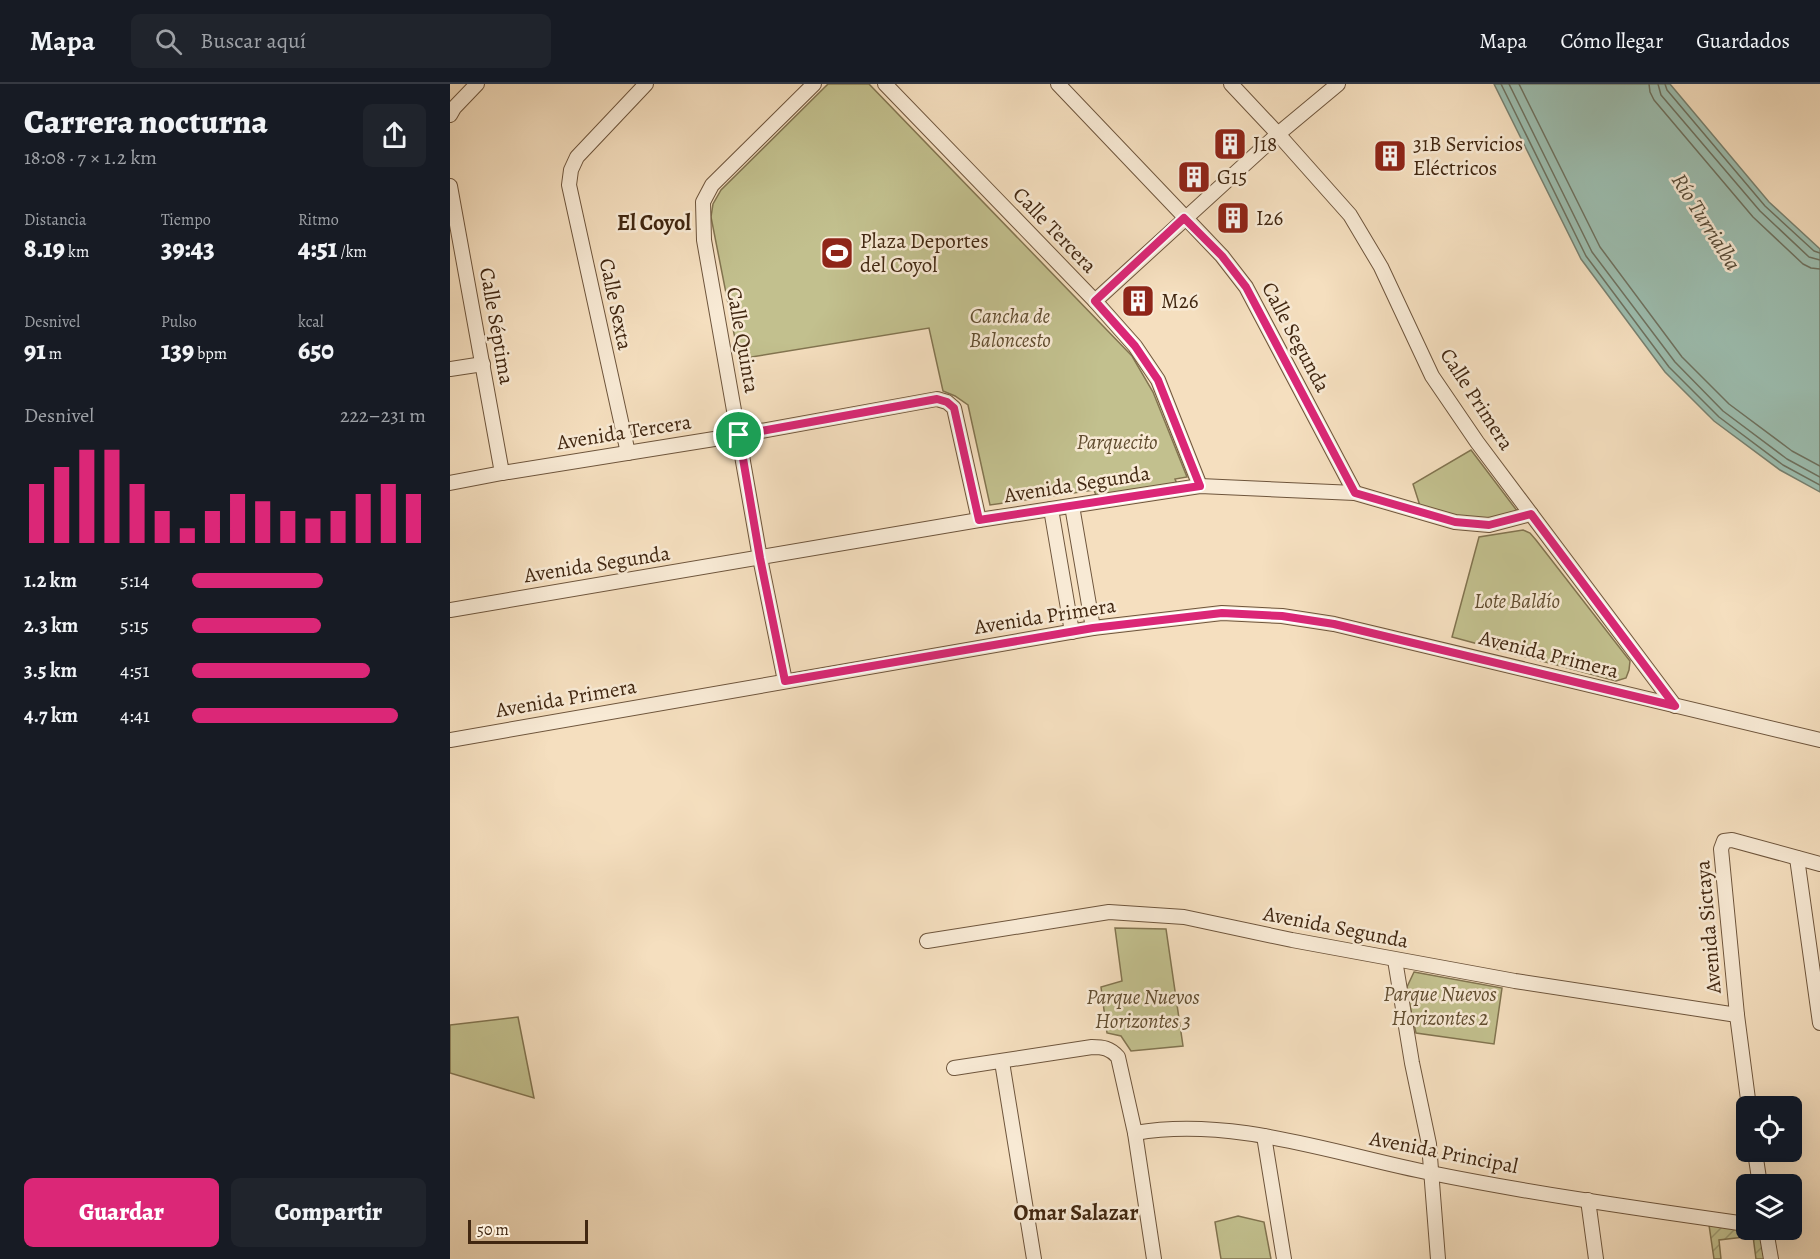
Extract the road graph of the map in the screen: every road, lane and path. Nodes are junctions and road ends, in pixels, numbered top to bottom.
1 (477, 84) edge
2 (646, 84) edge
3 (814, 84) edge
4 (885, 84) edge
5 (1058, 84) edge
6 (1231, 84) edge
7 (1338, 84) edge
8 (450, 115) edge
9 (1278, 134) junction
10 (450, 186) edge
11 (1184, 218) junction
12 (455, 243) edge
13 (1095, 301) junction
14 (483, 364) junction
15 (450, 369) edge
16 (739, 435) junction
17 (628, 453) junction
18 (502, 473) junction
19 (450, 483) edge
20 (1200, 486) junction
21 (1355, 493) junction
22 (1072, 506) junction
23 (1051, 509) junction
24 (1531, 514) junction
25 (979, 520) junction
26 (760, 558) junction
27 (450, 610) edge
28 (1093, 628) junction
29 (1072, 632) junction
30 (785, 681) junction
31 (1675, 706) junction
32 (450, 740) edge
33 (1820, 740) edge
34 (1797, 858) junction
35 (1820, 864) edge
36 (927, 941) dead end
37 (1395, 960) junction
38 (1818, 994) edge
39 (1737, 1015) junction
40 (1820, 1023) edge
41 (1002, 1062) junction
42 (954, 1068) dead end
43 (1748, 1096) edge
44 (1135, 1133) junction
45 (1264, 1136) junction
46 (1431, 1173) junction
47 (1588, 1200) junction
48 (1736, 1222) edge
49 (1768, 1240) edge
50 (1034, 1259) edge
51 (1154, 1259) edge
52 (1284, 1259) edge
53 (1437, 1259) edge
54 (1596, 1259) edge
55 (1771, 1259) edge

1 - 8 street
2 - 17 street, Calle Sexta
3 - 16 street, Calle Quinta
4 - 13 street, Calle Tercera
5 - 11 street, Calle Segunda
6 - 9 street, Calle Primera
7 - 9 street
9 - 11 street
9 - 24 street, Calle Primera
10 - 12 street, Calle Séptima
11 - 13 street
11 - 21 street, Calle Segunda
12 - 14 street, Calle Séptima
13 - 20 street, Calle Tercera
14 - 15 street
14 - 18 street, Calle Séptima
16 - 17 street, Avenida Tercera
16 - 25 street, Avenida Tercera
16 - 26 street, Calle Quinta
17 - 18 street, Avenida Tercera
18 - 19 street, Avenida Tercera
20 - 21 street, Avenida Segunda
20 - 22 street, Avenida Segunda
21 - 24 street, Avenida Segunda
22 - 23 street, Avenida Segunda
22 - 28 street
23 - 25 street, Avenida Segunda
23 - 29 street
24 - 31 street, Calle Primera
25 - 26 street, Avenida Segunda
26 - 27 street, Avenida Segunda
26 - 30 street, Calle Quinta
28 - 29 street, Avenida Primera
28 - 31 street, Avenida Primera
29 - 30 street, Avenida Primera
30 - 32 street, Avenida Primera
31 - 33 street, Avenida Primera
34 - 35 street, Avenida Sictaya
34 - 38 street
34 - 39 street, Avenida Sictaya
36 - 37 street, Avenida Segunda
37 - 39 street, Avenida Segunda
37 - 46 street
38 - 40 street
39 - 43 street, Avenida Sictaya
41 - 42 street
41 - 44 street
41 - 50 street
44 - 45 street, Avenida Principal
44 - 51 street
45 - 46 street, Avenida Principal
45 - 52 street
46 - 47 street, Avenida Principal
46 - 53 street
47 - 48 street, Avenida Principal
47 - 54 street
49 - 55 street

